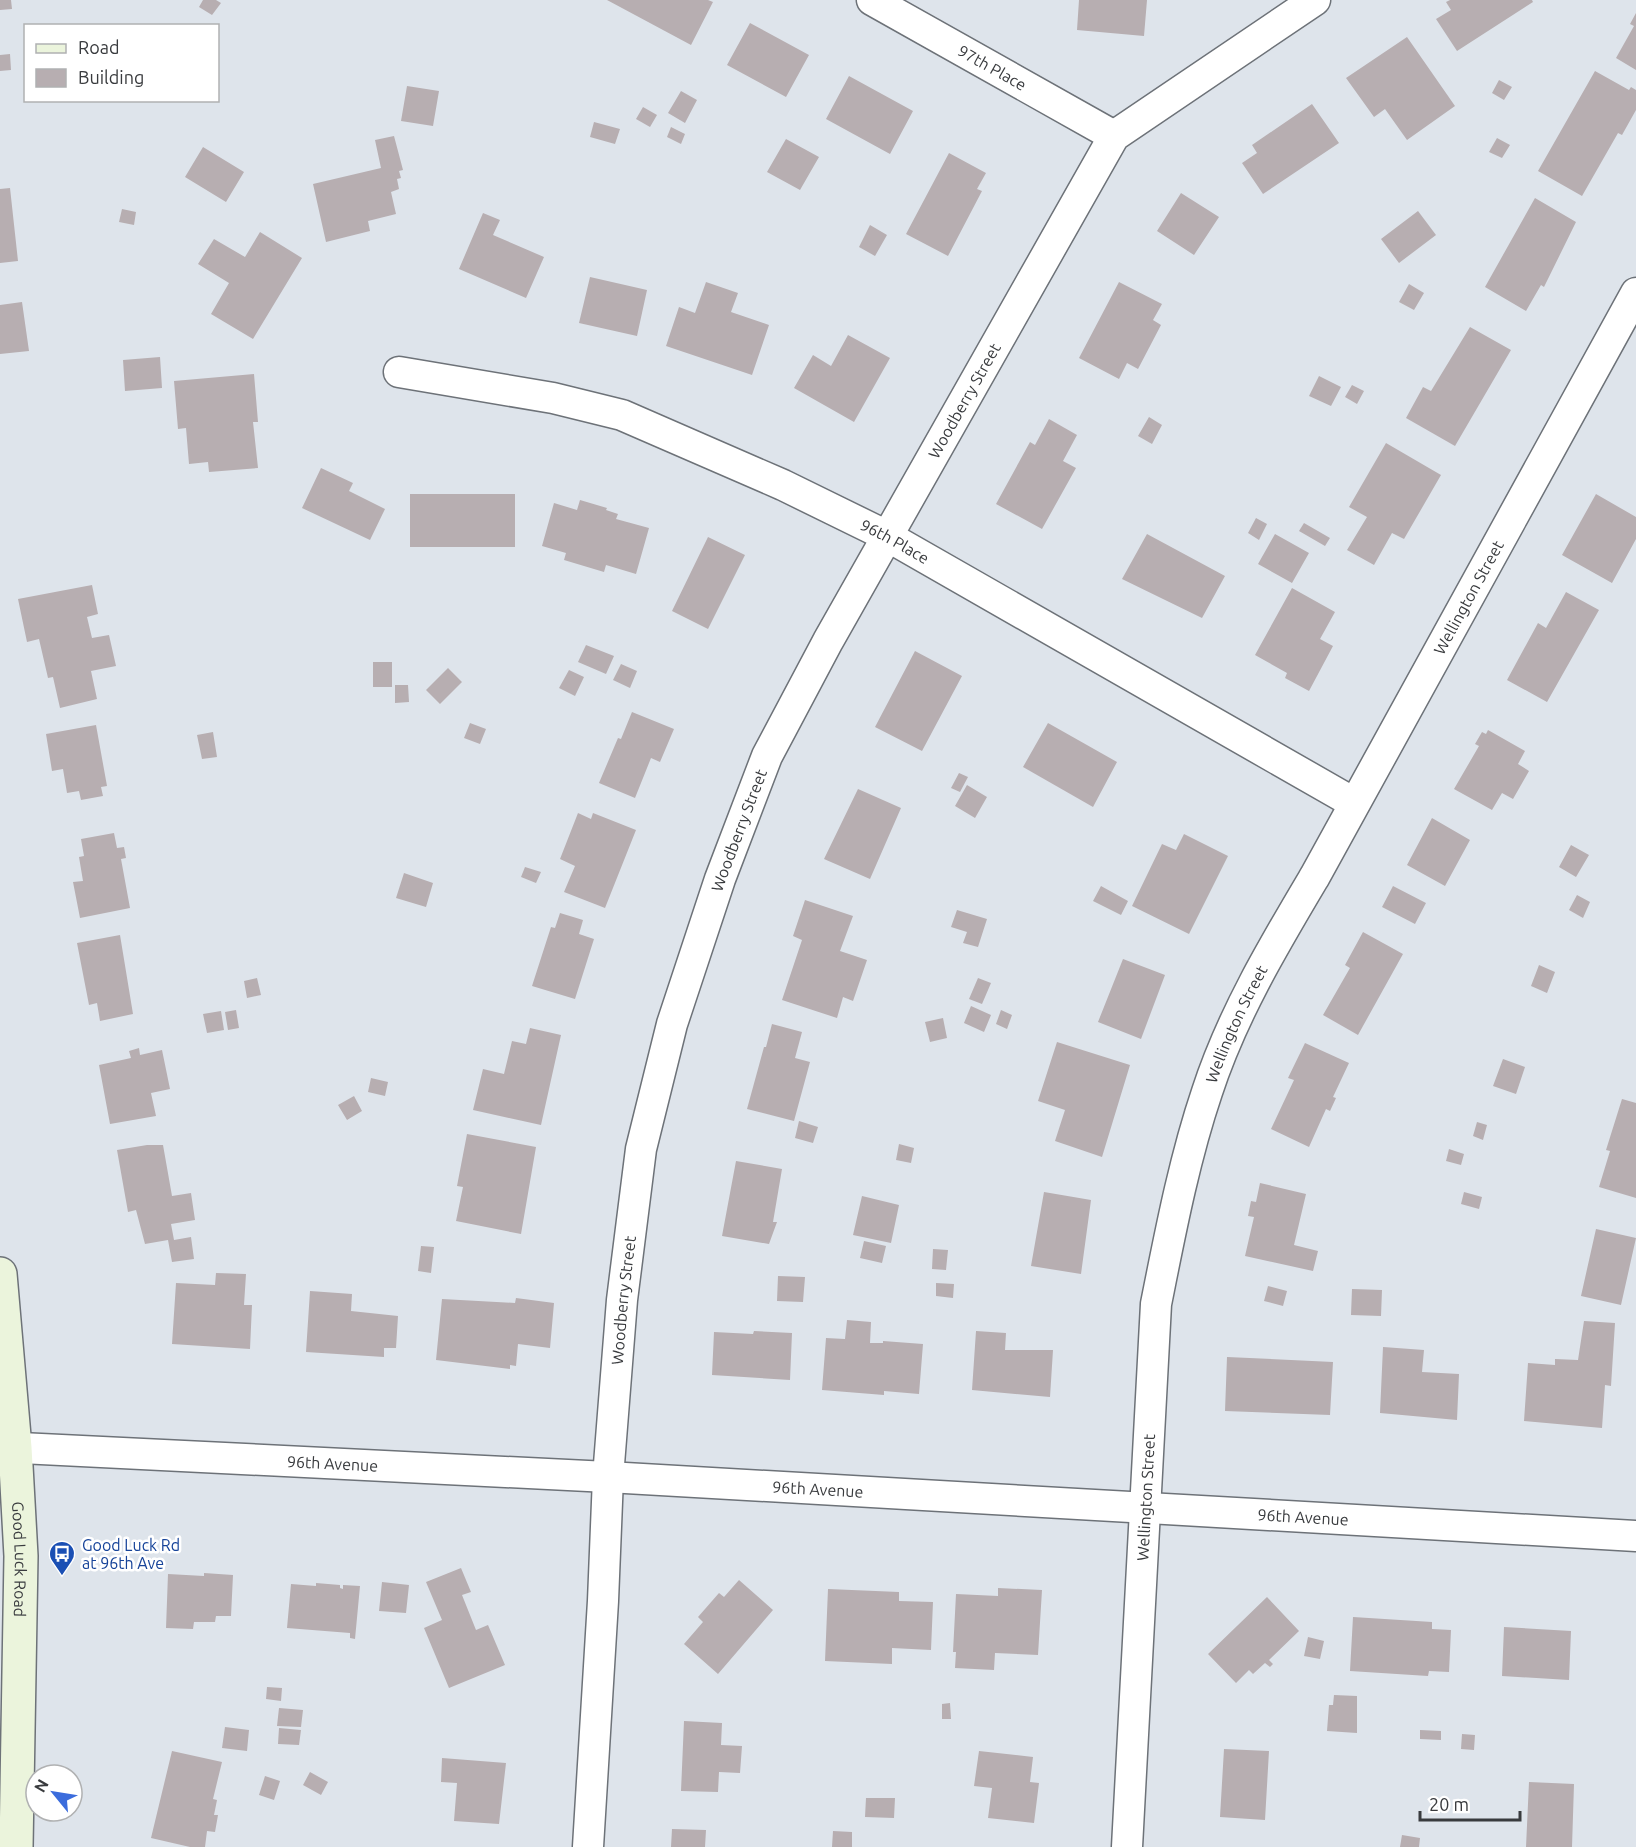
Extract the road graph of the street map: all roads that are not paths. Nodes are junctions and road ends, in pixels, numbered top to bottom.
1 (872, 0) edge
2 (1315, 0) edge
3 (1114, 136) junction
4 (1636, 293) edge
5 (399, 372) dead end
6 (887, 536) junction
7 (1354, 803) junction
8 (0, 1274) edge
9 (7, 1447) edge
10 (608, 1478) junction
11 (1145, 1510) junction
12 (1636, 1536) edge
13 (16, 1847) edge
14 (588, 1847) edge
15 (1127, 1847) edge

1 - 3 street, 97th Place
2 - 3 street, Woodberry Street
3 - 6 street, Woodberry Street
4 - 7 street, Wellington Street
5 - 6 street, 96th Place
6 - 7 street, 96th Place
6 - 10 street, Woodberry Street
7 - 11 street, Wellington Street
8 - 9 main road, Good Luck Road
9 - 10 street, 96th Avenue
9 - 13 main road, Good Luck Road
10 - 11 street, 96th Avenue
10 - 14 street, Woodberry Street
11 - 12 street, 96th Avenue
11 - 15 street, Wellington Street

